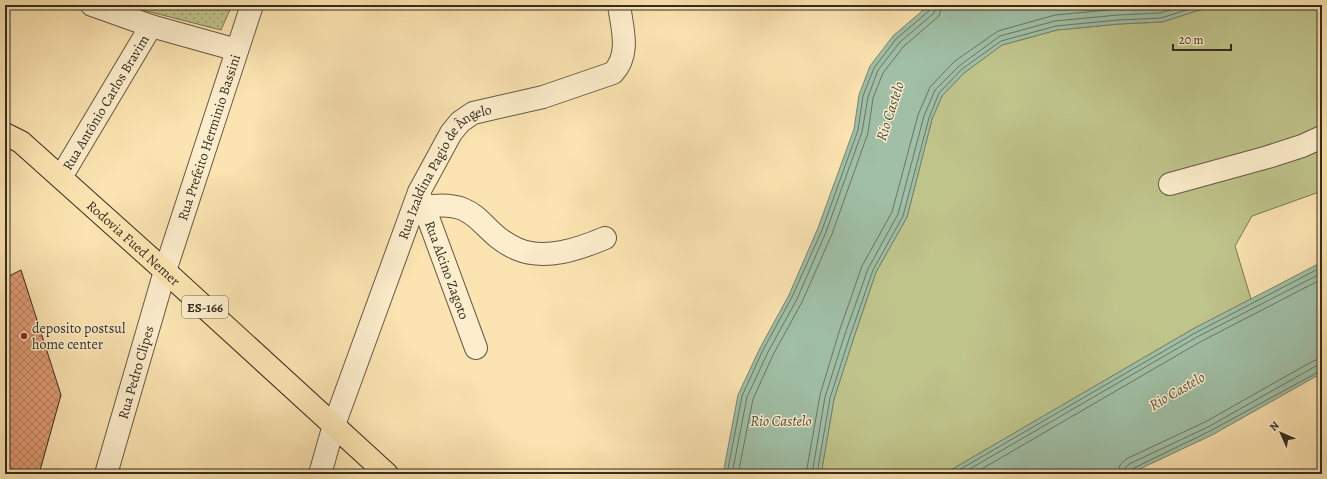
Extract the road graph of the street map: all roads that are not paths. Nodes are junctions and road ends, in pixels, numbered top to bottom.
1 (92, 5) edge
2 (252, 5) edge
3 (619, 5) edge
4 (151, 26) junction
5 (237, 50) junction
6 (5, 121) edge
7 (1322, 137) edge
8 (13, 138) edge
9 (61, 177) junction
10 (1170, 184) dead end
11 (422, 200) junction
12 (605, 238) dead end
13 (165, 271) junction
14 (476, 348) dead end
15 (334, 425) junction
16 (106, 474) edge
17 (320, 474) edge
18 (386, 474) edge

1 - 4 street
2 - 5 street, Rua Prefeito Herminio Bassini
3 - 11 street, Rua Izaldina Pagio de Ângelo
4 - 5 street
4 - 9 street, Rua Antônio Carlos Bravim
5 - 13 street, Rua Prefeito Herminio Bassini
6 - 8 main road, ES-166
7 - 10 street
8 - 9 main road, Rodovia Fued Nemer / ES-166
9 - 13 main road, Rodovia Fued Nemer / ES-166
11 - 12 street
11 - 14 street, Rua Alcino Zagoto
11 - 15 street, Rua Izaldina Pagio de Ângelo
13 - 15 main road, Rodovia Fued Nemer / ES-166
13 - 16 street, Rua Pedro Clipes
15 - 17 street, Rua Izaldina Pagio de Ângelo
15 - 18 main road, Rodovia Fued Nemer / ES-166

